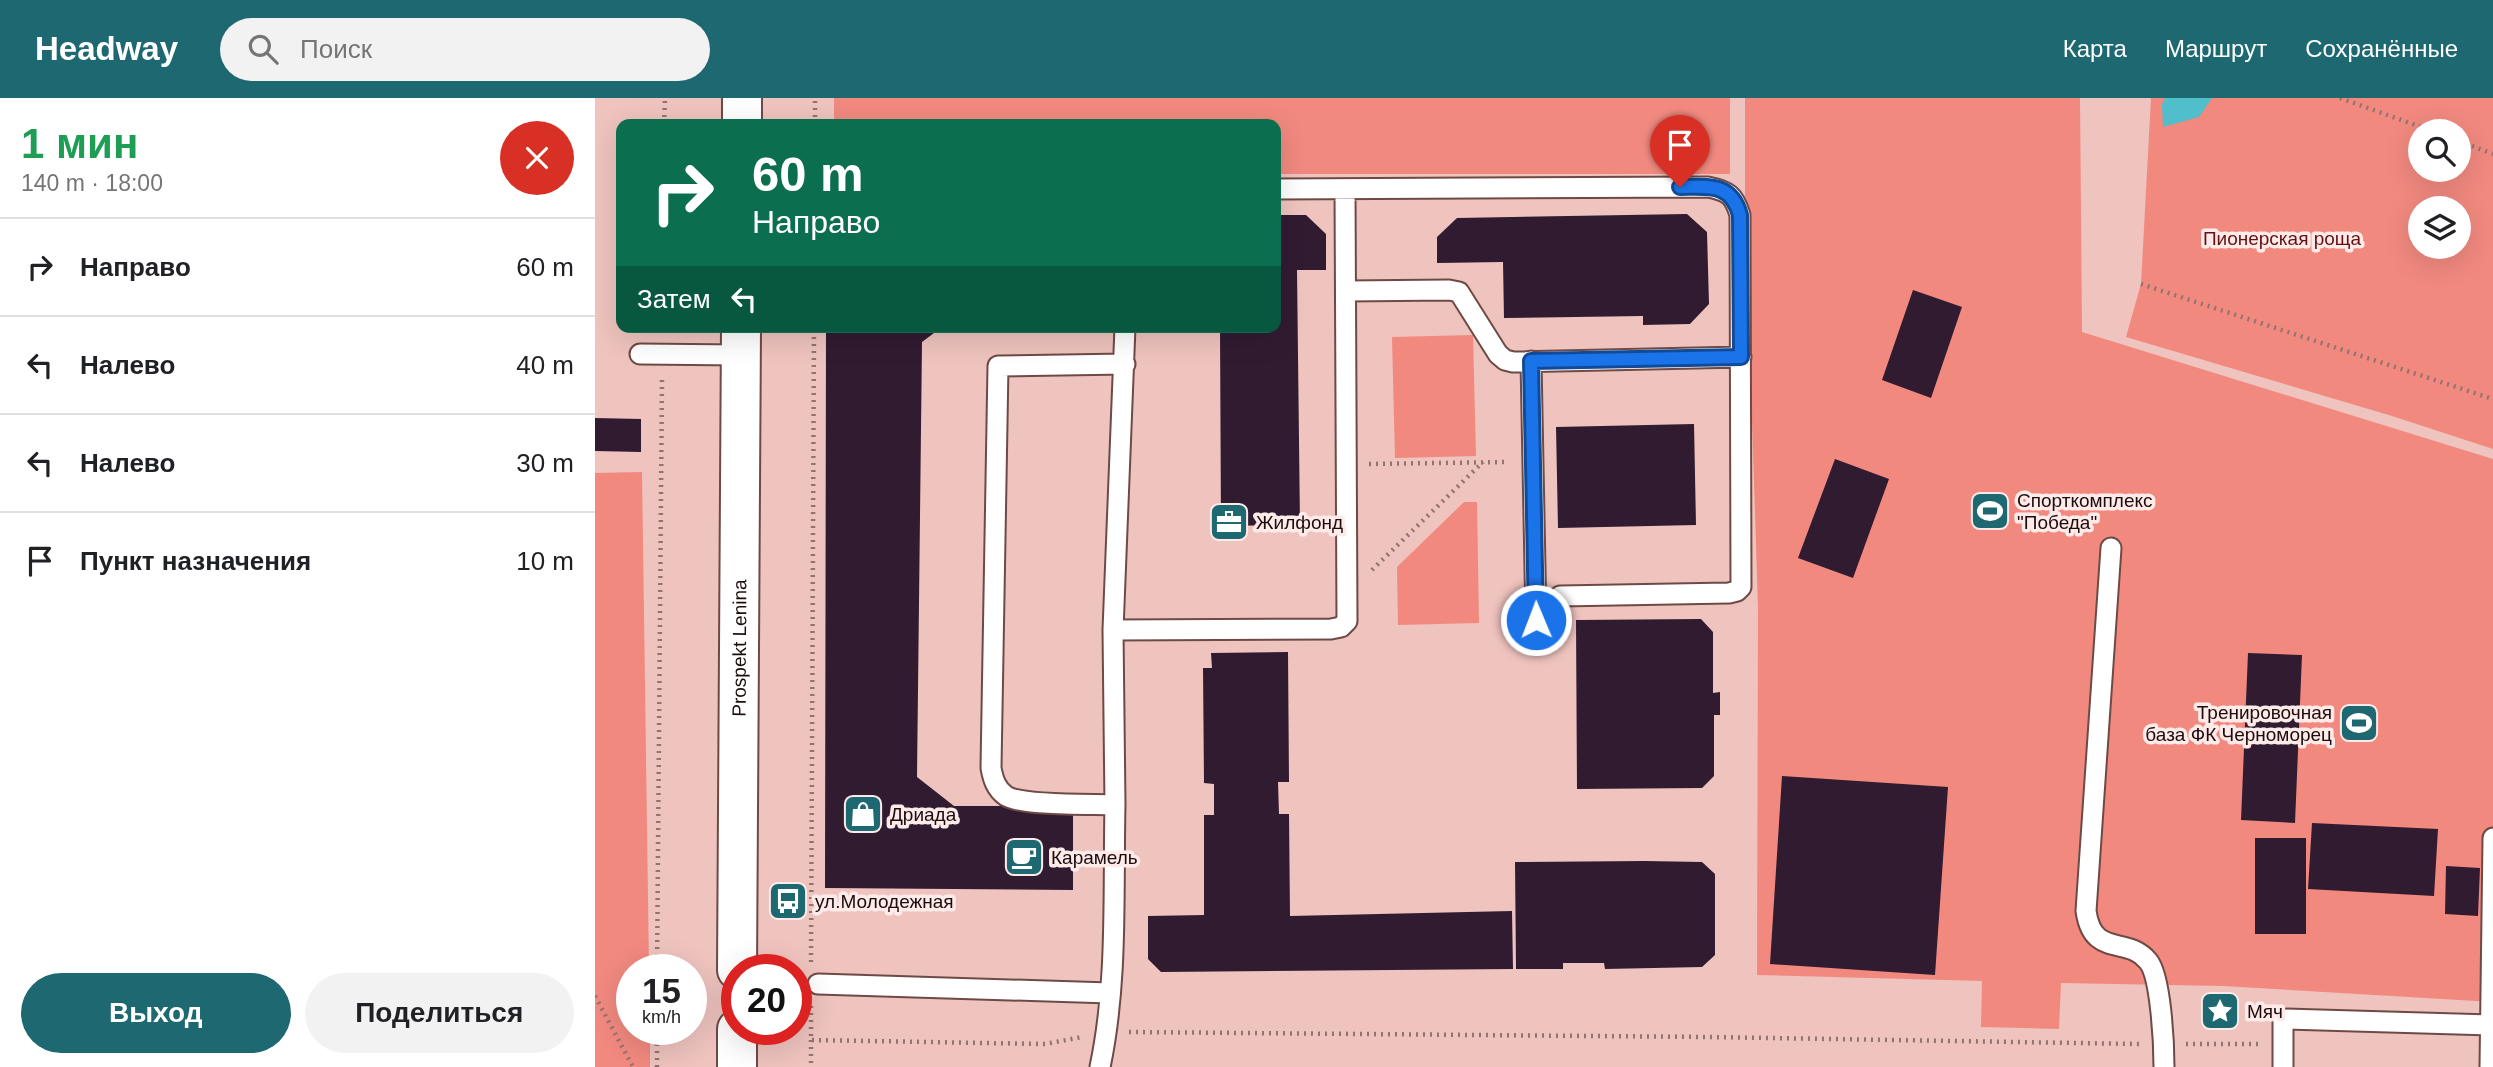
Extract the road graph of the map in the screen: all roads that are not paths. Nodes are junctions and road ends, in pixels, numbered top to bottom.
1 (742, 98) edge
2 (742, 119) edge
3 (1281, 189) edge
4 (1345, 189) junction
5 (1346, 291) junction
6 (1125, 333) edge
7 (741, 341) edge
8 (640, 354) dead end
9 (1741, 357) junction
10 (1531, 361) junction
11 (1125, 364) junction
12 (2111, 548) dead end
13 (1560, 596) dead end
14 (1536, 620) dead end
15 (1113, 630) junction
16 (1115, 805) junction
17 (2493, 838) edge
18 (2492, 935) edge
19 (737, 954) edge
20 (813, 984) road end
21 (1110, 993) junction
22 (2491, 1025) junction
23 (737, 1045) edge
24 (737, 1067) edge
25 (1100, 1067) edge
26 (2164, 1067) edge
27 (2283, 1067) edge
28 (2490, 1067) edge

1 - 2 street
3 - 4 lane
4 - 5 lane
4 - 9 lane
5 - 10 lane
5 - 15 lane
6 - 11 lane
7 - 8 lane
7 - 19 street, Prospekt Lenina
9 - 10 lane
9 - 13 lane
10 - 14 lane
11 - 15 lane
11 - 16 lane
12 - 26 lane
15 - 16 lane
16 - 21 lane
17 - 18 lane
18 - 22 lane
20 - 21 lane
21 - 25 lane
22 - 27 lane
22 - 28 lane
23 - 24 street

